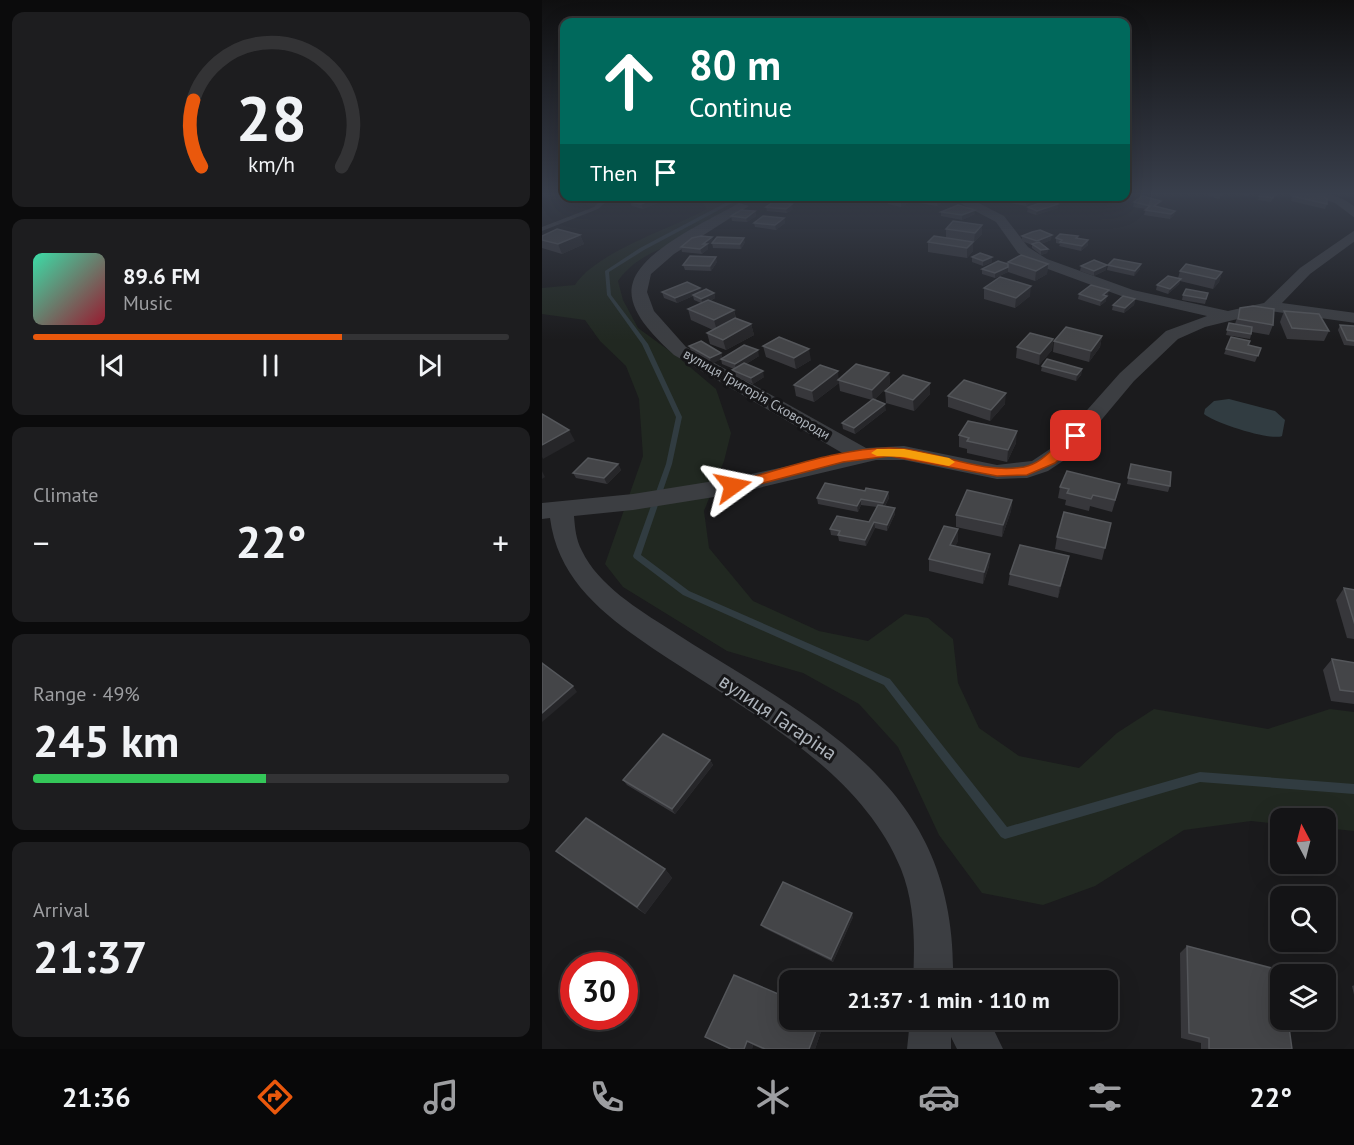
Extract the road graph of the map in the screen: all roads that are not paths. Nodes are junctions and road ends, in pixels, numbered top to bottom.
1 (687, 242) edge
2 (1018, 242) edge
3 (1345, 242) edge
4 (1270, 306) junction
5 (1225, 316) junction
6 (1355, 318) edge
7 (862, 455) junction
8 (552, 511) edge
9 (936, 970) edge
10 (930, 1030) edge
11 (971, 1030) edge
12 (929, 1049) edge
13 (981, 1049) edge

1 - 7 street, вулиця Григорія Сковороди
2 - 5 street
3 - 4 street
4 - 5 street
4 - 6 street
5 - 7 street
7 - 8 street
8 - 9 street, вулиця Гагаріна
10 - 12 street
11 - 13 street

